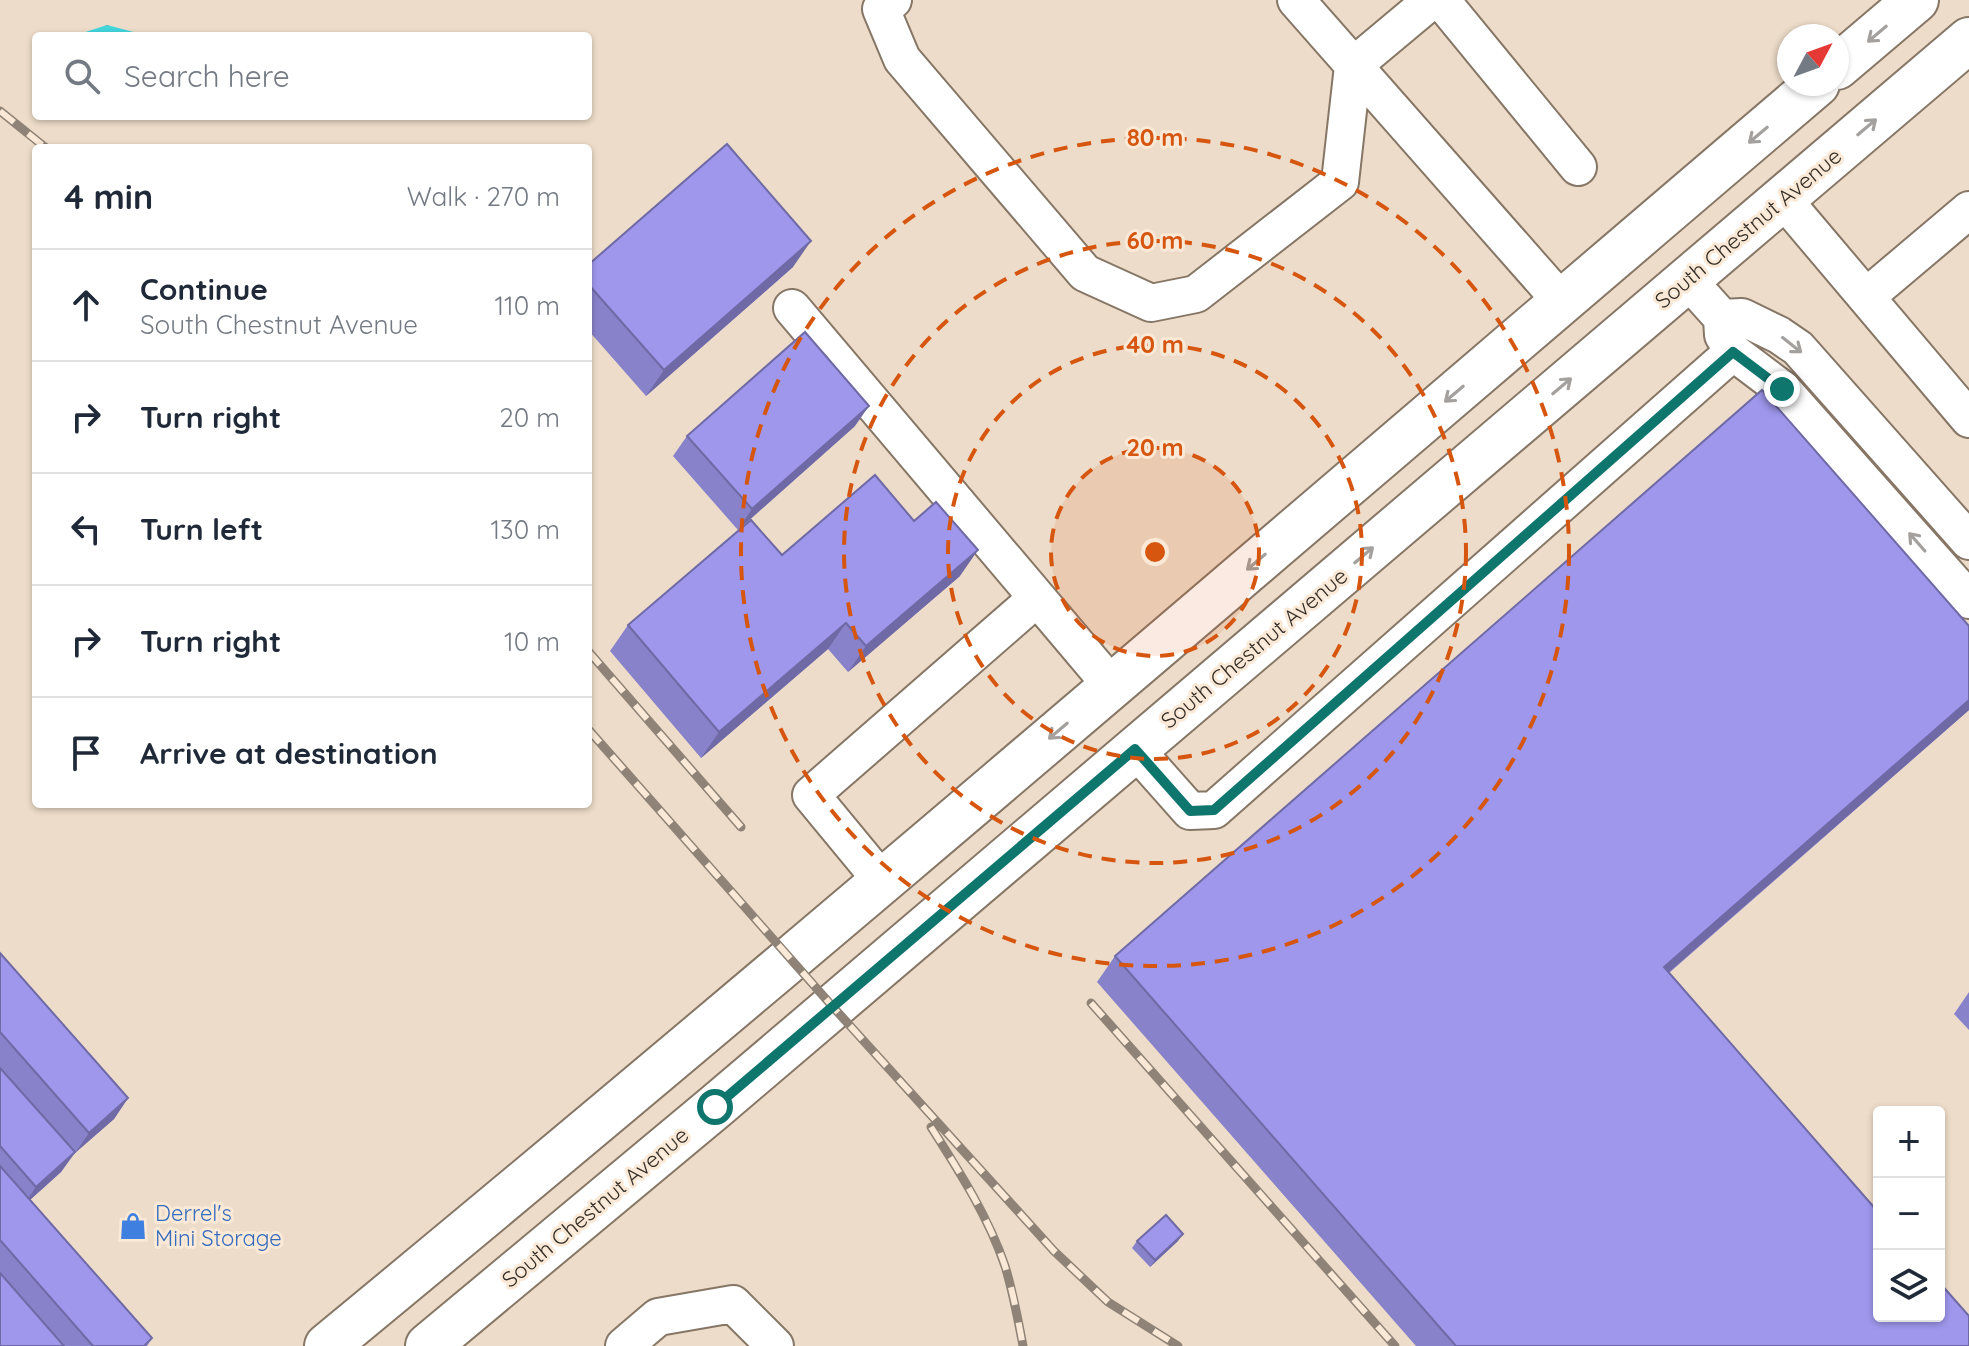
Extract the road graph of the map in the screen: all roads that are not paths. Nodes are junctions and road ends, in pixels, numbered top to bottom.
1 (893, 0) edge
2 (1296, 0) edge
3 (1432, 0) edge
4 (1441, 0) edge
5 (1916, 0) edge
6 (1969, 40) edge
7 (1849, 57) edge
8 (1353, 66) junction
9 (1803, 96) edge
10 (1578, 167) dead end
11 (1783, 199) junction
12 (1969, 210) edge
13 (1687, 279) junction
14 (1866, 297) junction
15 (1562, 302) junction
16 (792, 308) dead end
17 (1727, 335) junction
18 (1969, 419) edge
19 (1969, 541) edge
20 (1037, 598) junction
21 (1969, 600) edge
22 (1111, 685) junction
23 (1135, 749) junction
24 (882, 881) junction
25 (327, 1346) edge
26 (428, 1346) edge
27 (624, 1346) edge
28 (775, 1346) edge

1 - 8 lane
2 - 8 lane
3 - 8 lane
4 - 10 lane
5 -> 7 main road
11 -> 6 main road, South Chestnut Avenue
8 - 15 lane
9 -> 15 main road
11 - 13 main road, South Chestnut Avenue
11 - 14 lane
12 - 14 lane
13 - 17 lane
23 -> 13 main road, South Chestnut Avenue
14 - 18 lane
15 -> 22 main road
16 - 20 lane
17 -> 19 lane
21 -> 17 lane
17 - 23 lane
20 - 22 lane
20 - 24 lane
22 -> 24 main road
23 - 26 main road, South Chestnut Avenue
24 - 25 main road
27 - 28 lane

